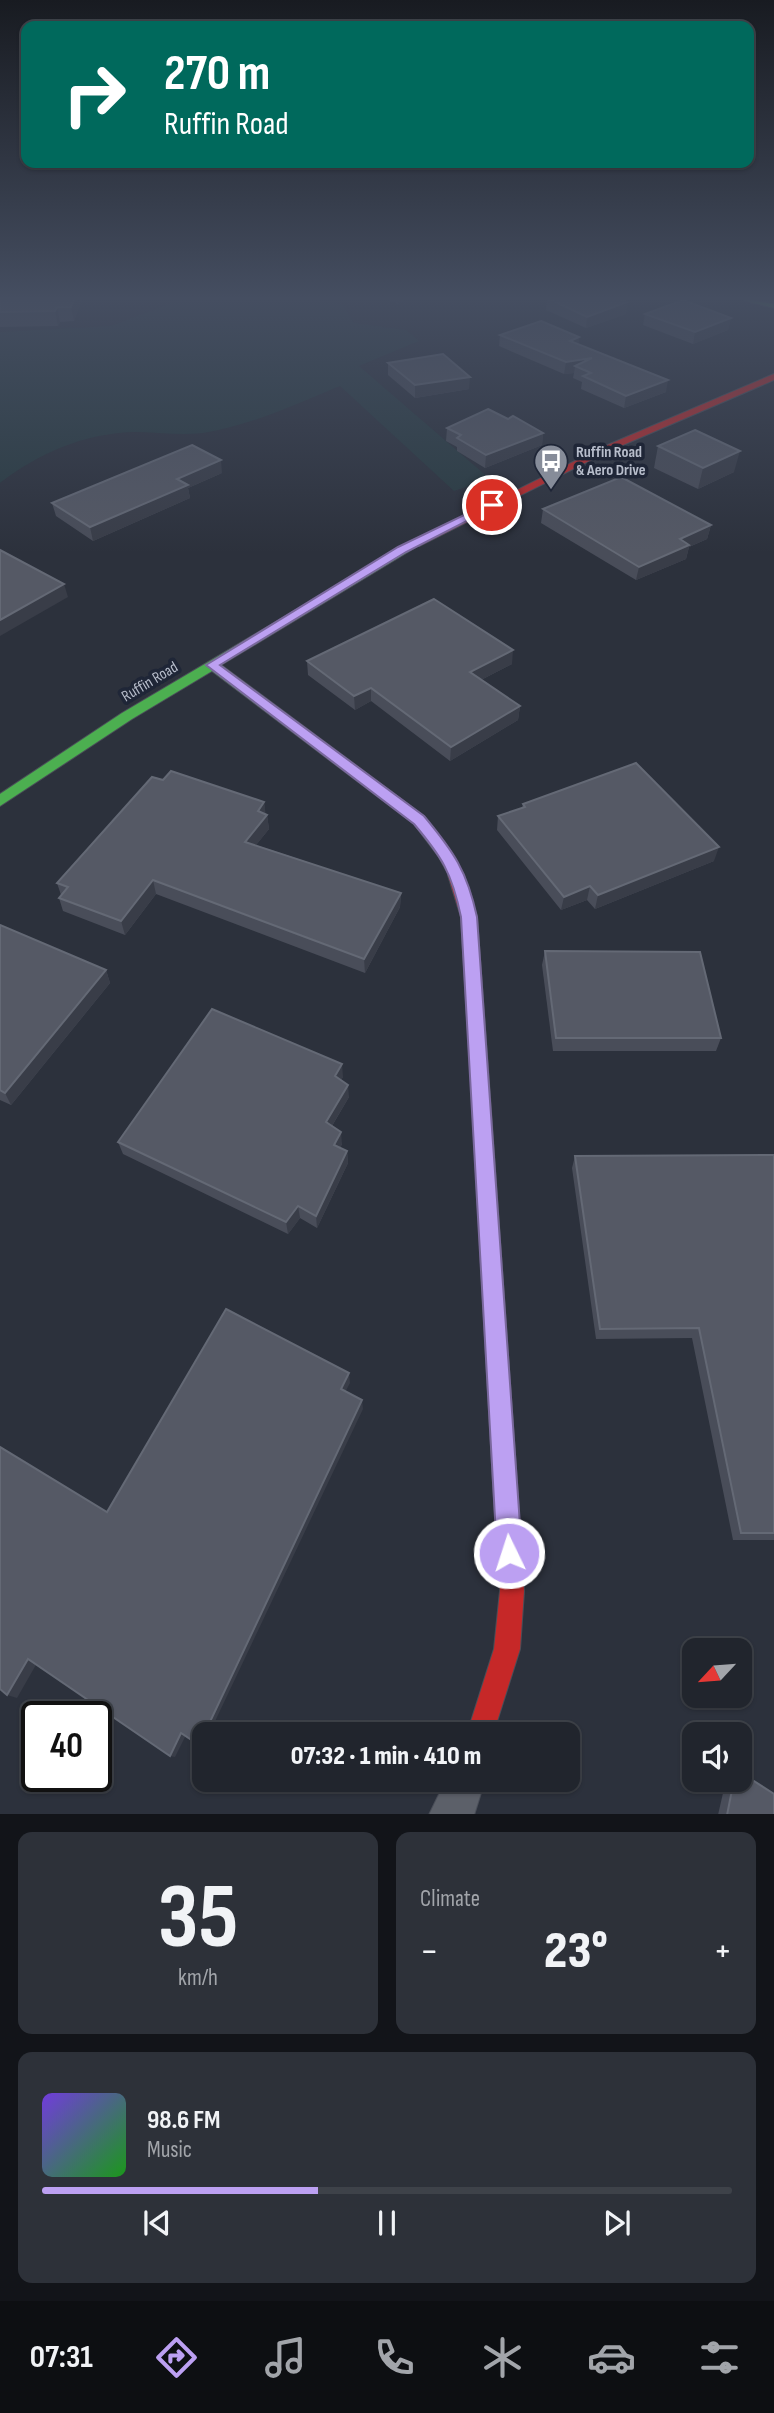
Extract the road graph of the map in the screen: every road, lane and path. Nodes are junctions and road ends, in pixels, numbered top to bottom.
1 (758, 384) edge
2 (212, 665) junction
3 (0, 801) edge
4 (484, 1722) edge
5 (462, 1792) edge
6 (450, 1814) edge

1 - 2 main road, Ruffin Road
2 - 3 main road, Ruffin Road
2 - 4 main road
5 - 6 street

